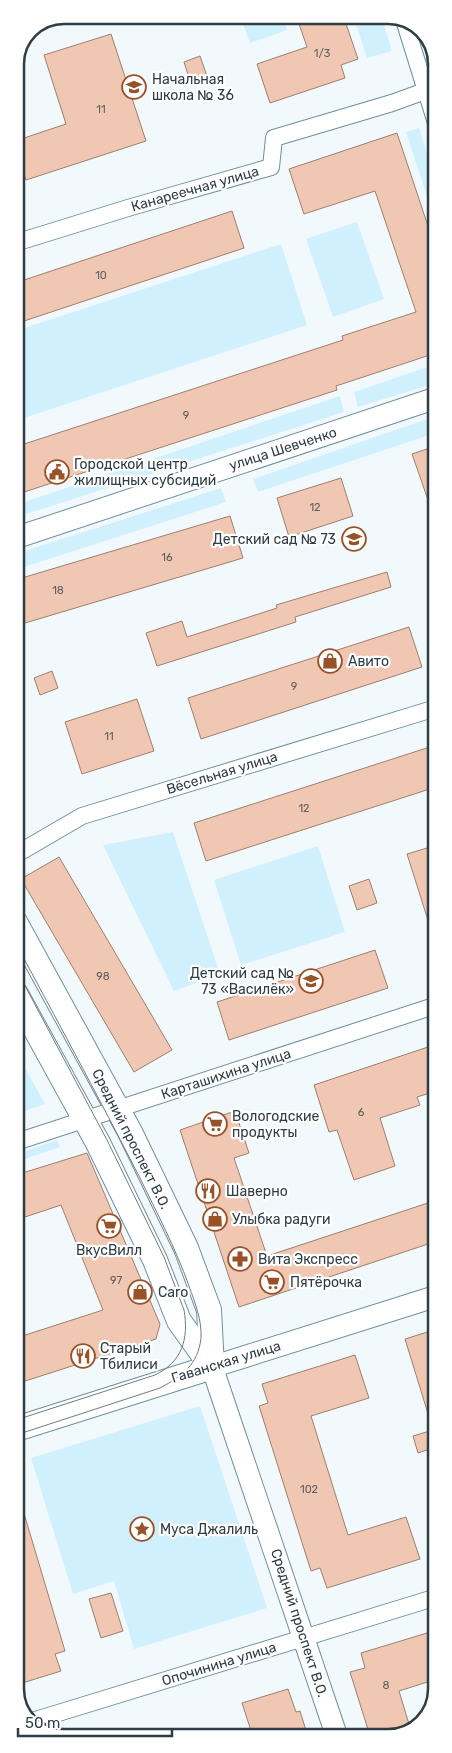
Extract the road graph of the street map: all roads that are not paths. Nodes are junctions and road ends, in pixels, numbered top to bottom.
1 (407, 29) edge
2 (428, 81) edge
3 (428, 90) edge
4 (24, 240) edge
5 (428, 401) edge
6 (24, 535) edge
7 (428, 710) edge
8 (24, 850) edge
9 (24, 937) edge
10 (428, 1008) edge
11 (24, 1009) edge
12 (117, 1109) junction
13 (85, 1120) junction
14 (24, 1139) edge
15 (428, 1299) edge
16 (212, 1367) junction
17 (24, 1426) edge
18 (428, 1600) edge
19 (304, 1638) junction
20 (38, 1719) edge
21 (334, 1729) edge

1 - 2 street
3 - 4 street, Канареечная улица
5 - 6 street, улица Шевченко
7 - 8 street, Вёсельная улица
9 - 12 main road, Средний проспект В.О.
10 - 12 street, Карташихина улица
11 - 13 main road, Средний проспект В.О.
12 - 13 street, Карташихина улица
12 - 16 main road, Средний проспект В.О.
13 - 14 street, Карташихина улица
13 - 16 main road, Средний проспект В.О.
15 - 16 street, Гаванская улица
16 - 17 main road, Гаванская улица
16 - 19 street, Средний проспект В.О.
18 - 19 street, Опочинина улица
19 - 20 street, Опочинина улица
19 - 21 street, Средний проспект В.О.

